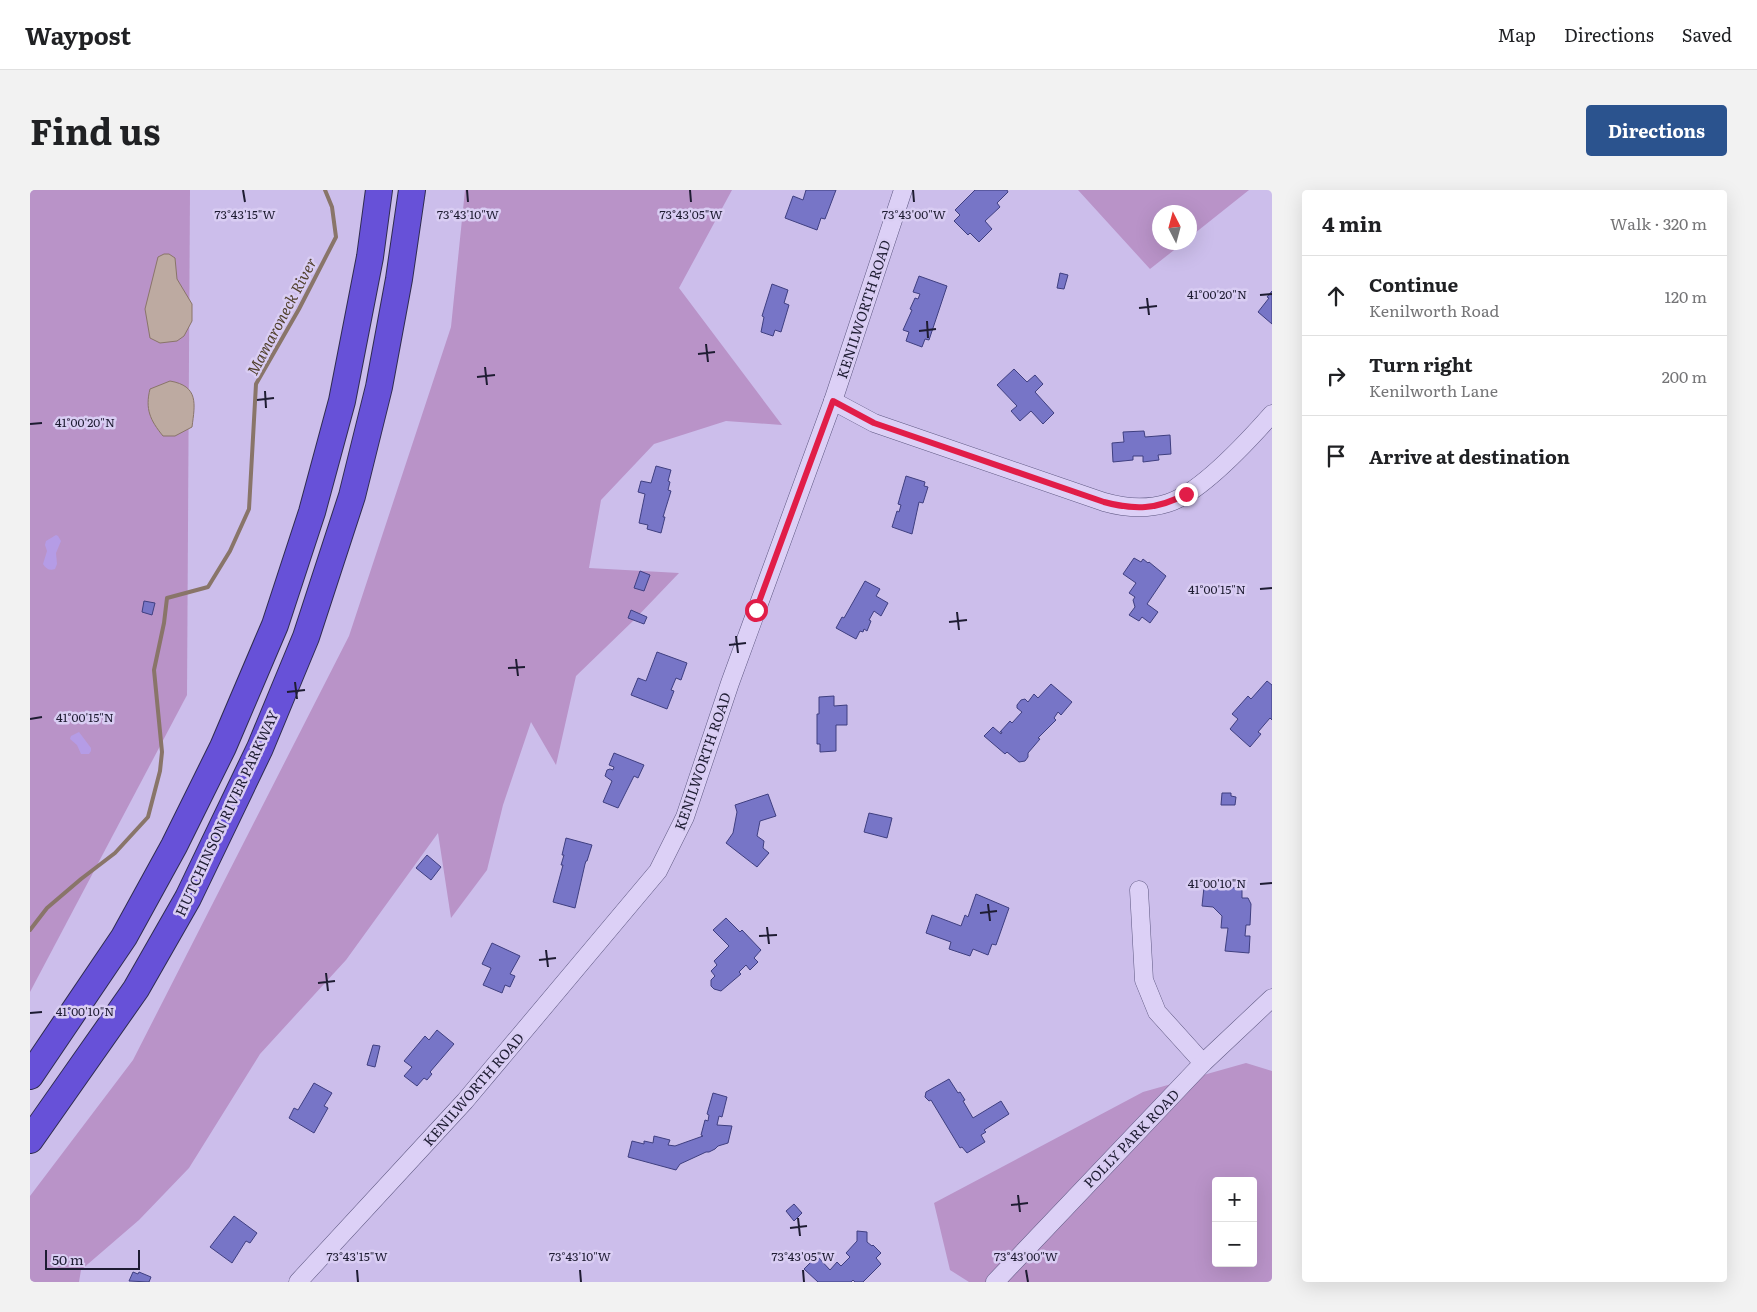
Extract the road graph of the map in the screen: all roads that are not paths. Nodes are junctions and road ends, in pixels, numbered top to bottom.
1 (379, 190) edge
2 (412, 190) edge
3 (903, 190) edge
4 (833, 401) junction
5 (1272, 414) edge
6 (1139, 890) dead end
7 (1272, 998) edge
8 (60, 1032) junction
9 (1204, 1063) junction
10 (30, 1069) edge
11 (30, 1076) edge
12 (30, 1140) edge
13 (298, 1282) edge
14 (994, 1282) edge

1 - 8 highway
2 - 12 highway, HUTCHINSON RIVER PARKWAY
3 - 4 street, KENILWORTH ROAD
4 - 5 street
4 - 13 street, KENILWORTH ROAD
6 - 9 street
7 - 9 street, POLLY PARK ROAD
8 - 10 highway
8 - 11 highway
9 - 14 street, POLLY PARK ROAD

